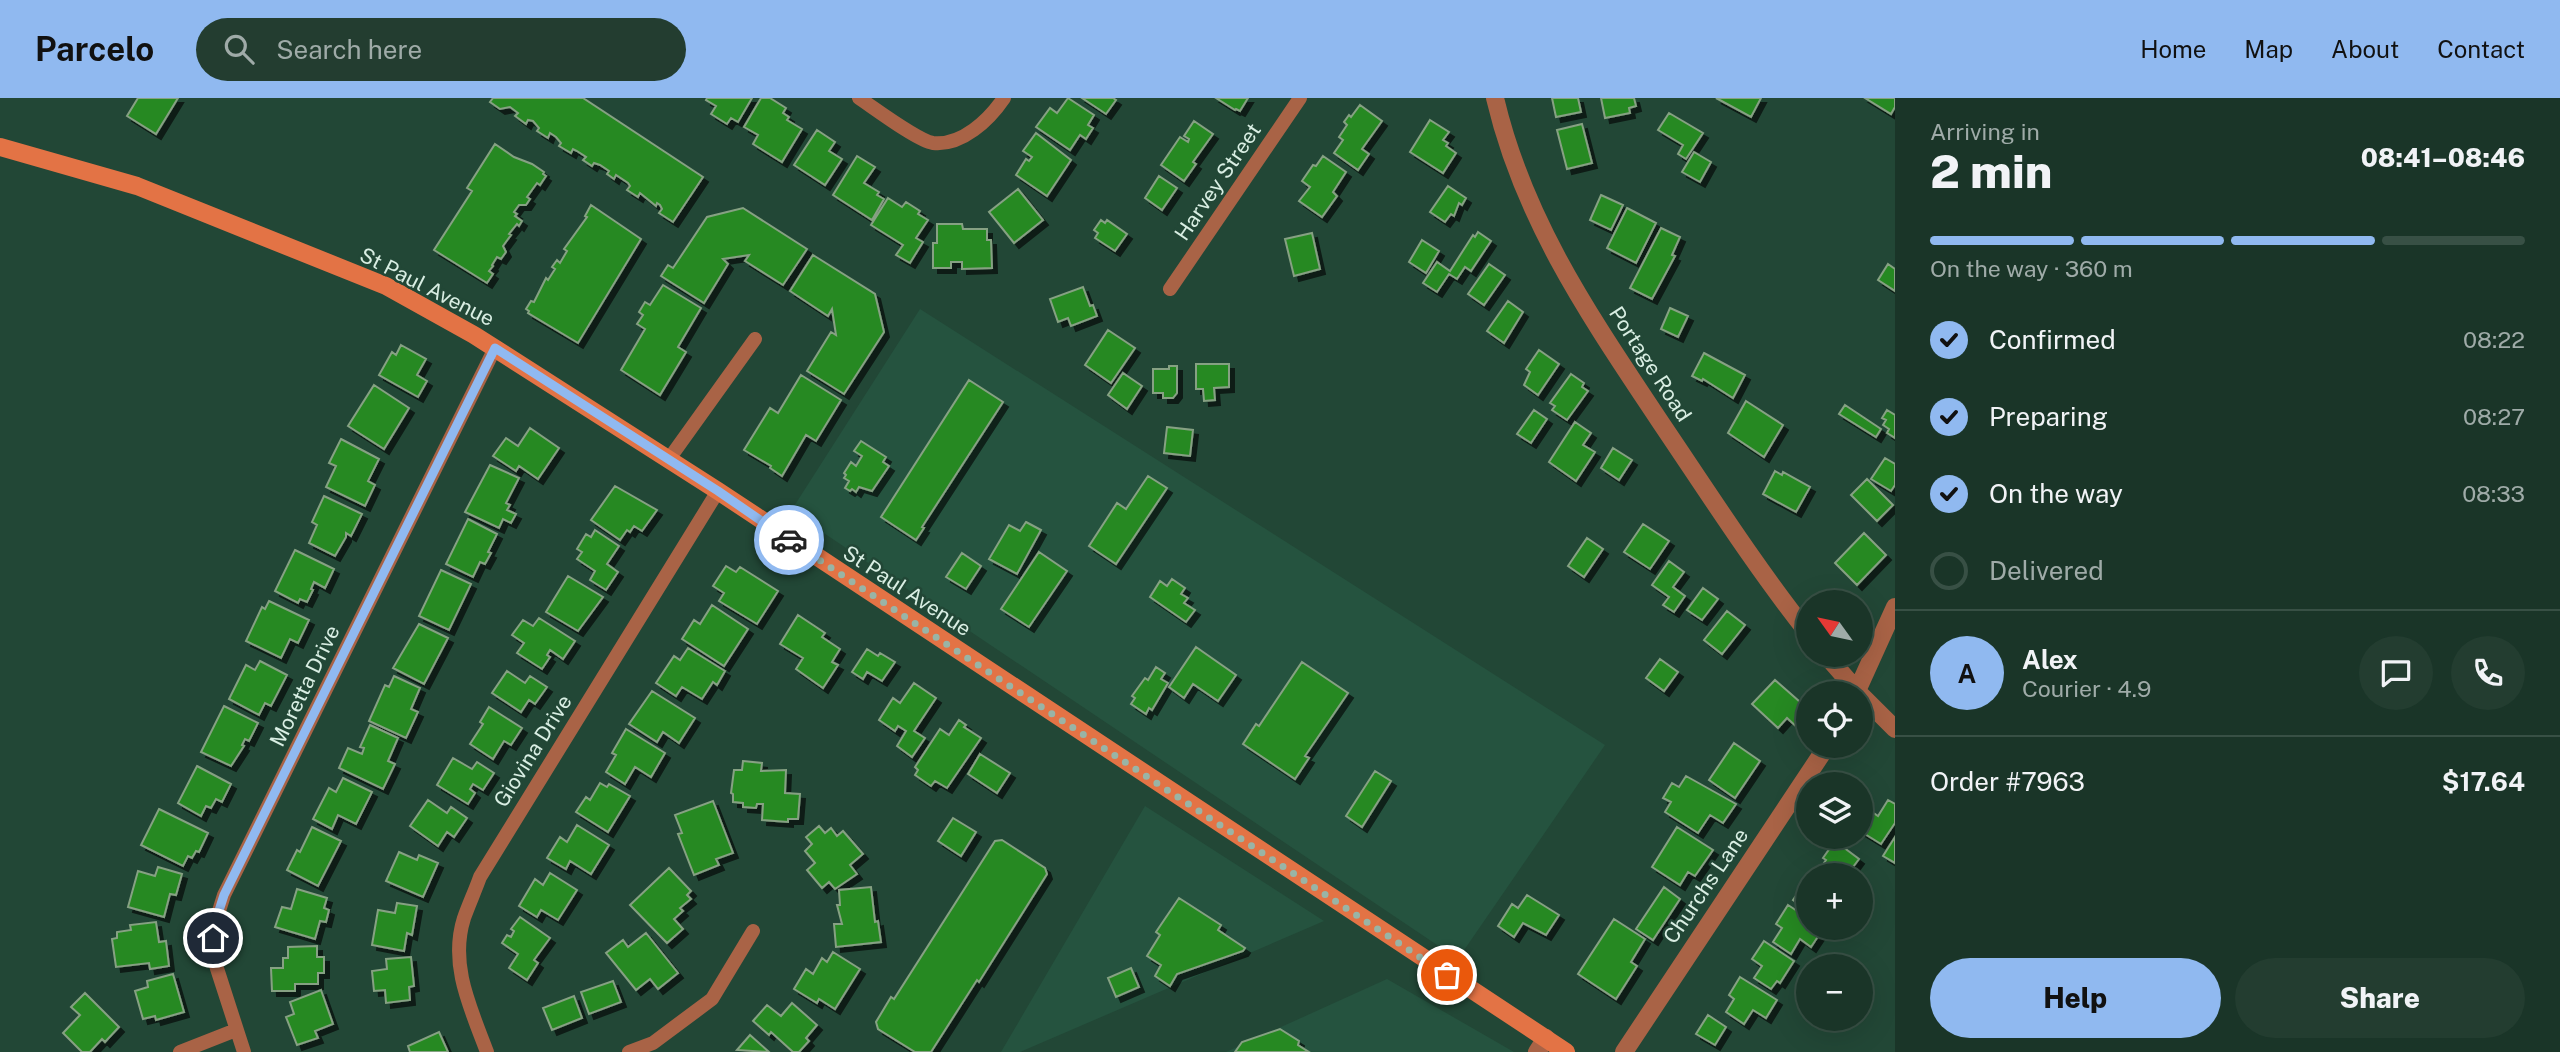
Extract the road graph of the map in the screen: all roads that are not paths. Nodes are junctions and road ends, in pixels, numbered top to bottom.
1 (859, 98) edge
2 (1004, 98) edge
3 (1300, 98) edge
4 (1495, 98) edge
5 (0, 147) edge
6 (1170, 289) dead end
7 (755, 340) dead end
8 (495, 348) junction
9 (670, 460) junction
10 (718, 491) junction
11 (1895, 607) edge
12 (1796, 616) edge
13 (1836, 667) edge
14 (1848, 681) edge
15 (1863, 681) edge
16 (1873, 708) edge
17 (1895, 729) edge
18 (1819, 758) edge
19 (753, 931) dead end
20 (236, 1030) junction
21 (1541, 1045) edge
22 (180, 1052) edge
23 (244, 1052) edge
24 (487, 1052) edge
25 (629, 1052) edge
26 (1566, 1052) edge
27 (1624, 1052) edge

1 - 2 street
3 - 6 street, Harvey Street
4 - 12 street, Portage Road
5 - 8 main road, St Paul Avenue
7 - 9 street
8 - 9 main road, St Paul Avenue
8 - 20 street, Moretta Drive
9 - 10 main road, St Paul Avenue
10 - 21 main road, St Paul Avenue
10 - 24 street, Giovina Drive
11 - 15 street
13 - 14 street
16 - 17 street
18 - 27 street, Churchs Lane
19 - 25 street
20 - 22 street
20 - 23 street, Moretta Drive
21 - 26 main road, St Paul Avenue

